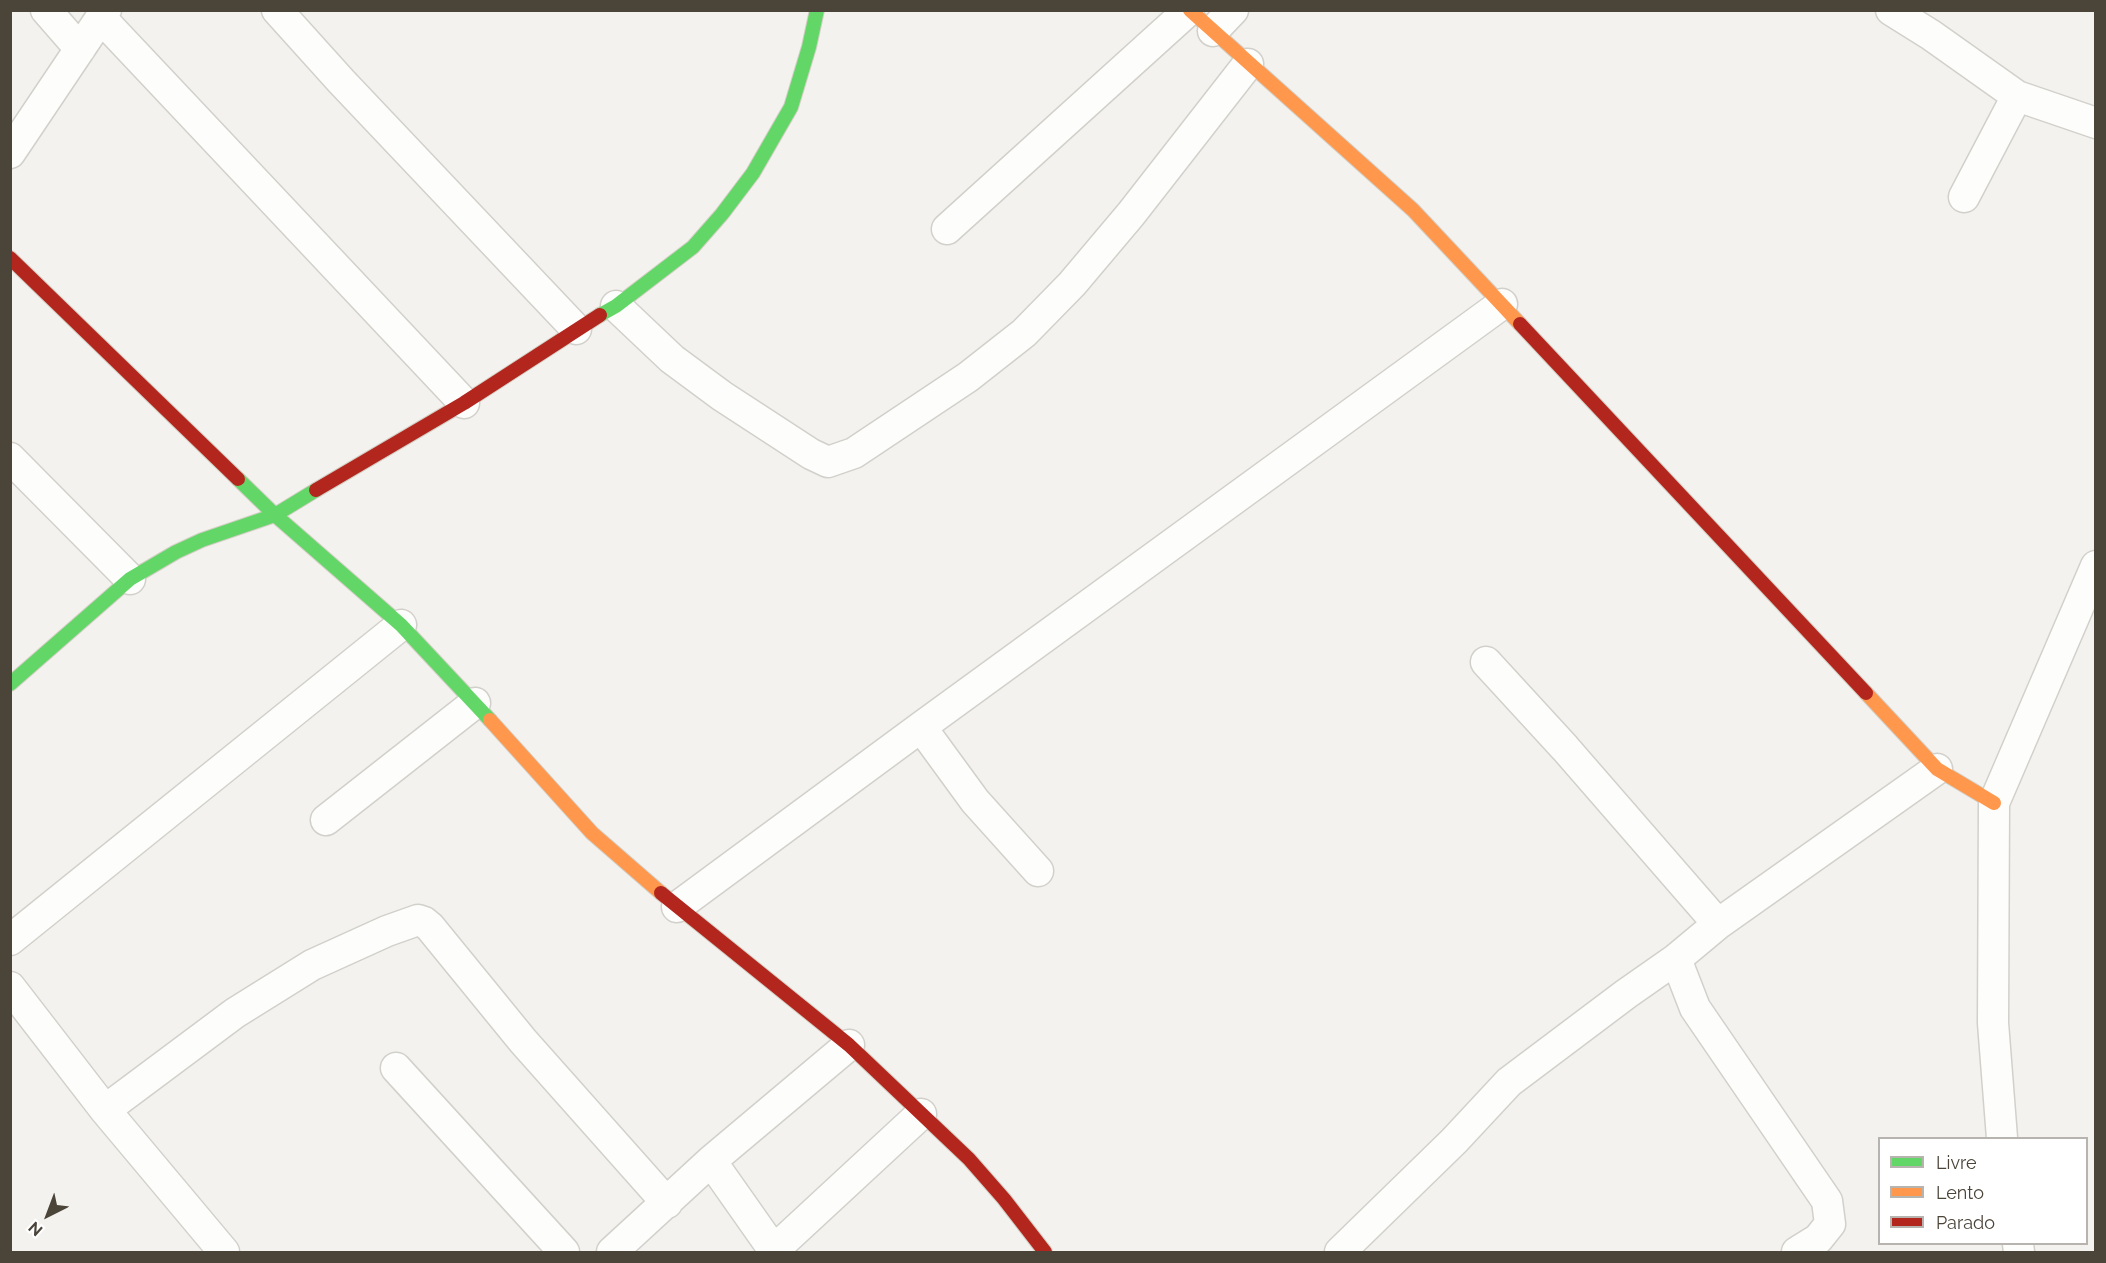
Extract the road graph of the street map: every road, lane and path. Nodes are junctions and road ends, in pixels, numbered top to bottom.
1 (46, 10) edge
2 (277, 10) edge
3 (817, 10) edge
4 (1190, 10) edge
5 (1891, 10) edge
6 (104, 14) edge
7 (1223, 21) edge
8 (80, 49) junction
9 (1248, 64) junction
10 (2017, 96) junction
11 (2096, 123) edge
12 (12, 144) edge
13 (1964, 197) dead end
14 (947, 229) dead end
15 (10, 258) edge
16 (1502, 304) junction
17 (616, 306) junction
18 (576, 329) junction
19 (464, 403) junction
20 (10, 458) edge
21 (275, 515) junction
22 (2096, 566) edge
23 (130, 579) junction
24 (401, 625) junction
25 (1486, 662) dead end
26 (10, 684) edge
27 (475, 703) junction
28 (921, 727) junction
29 (1937, 769) junction
30 (1994, 803) junction
31 (326, 820) dead end
32 (1038, 871) dead end
33 (677, 907) junction
34 (1718, 924) junction
35 (10, 940) edge
36 (1676, 959) junction
37 (10, 987) edge
38 (849, 1045) junction
39 (396, 1068) dead end
40 (105, 1110) junction
41 (921, 1114) junction
42 (2002, 1137) edge
43 (711, 1161) junction
44 (667, 1203) junction
45 (224, 1252) edge
46 (564, 1252) edge
47 (612, 1252) edge
48 (774, 1252) edge
49 (1045, 1252) edge
50 (1340, 1252) edge
51 (1797, 1252) edge

1 - 8 street
2 - 18 street
3 - 17 street
4 - 7 street
4 - 14 street
5 - 10 street
6 - 8 street
6 - 19 street
7 - 9 street
8 - 12 street
9 - 16 street
9 - 17 street
10 - 11 street
10 - 13 street
15 - 21 street
16 - 28 street
16 - 29 street
17 - 18 street
18 - 19 street
19 - 21 street
20 - 23 street
21 - 23 street
21 - 24 street
22 - 30 street
23 - 26 street
24 - 27 street
24 - 35 street
25 - 34 street
27 - 31 street
27 - 33 street
28 - 32 street
28 - 33 street
29 - 30 street
29 - 34 street
30 - 42 street
33 - 38 street
34 - 36 street
36 - 50 street
36 - 51 street
37 - 40 street
38 - 41 street
38 - 43 street
39 - 46 street
40 - 44 street
40 - 45 street
41 - 48 street
41 - 49 street
43 - 44 street
43 - 48 street
44 - 47 street

